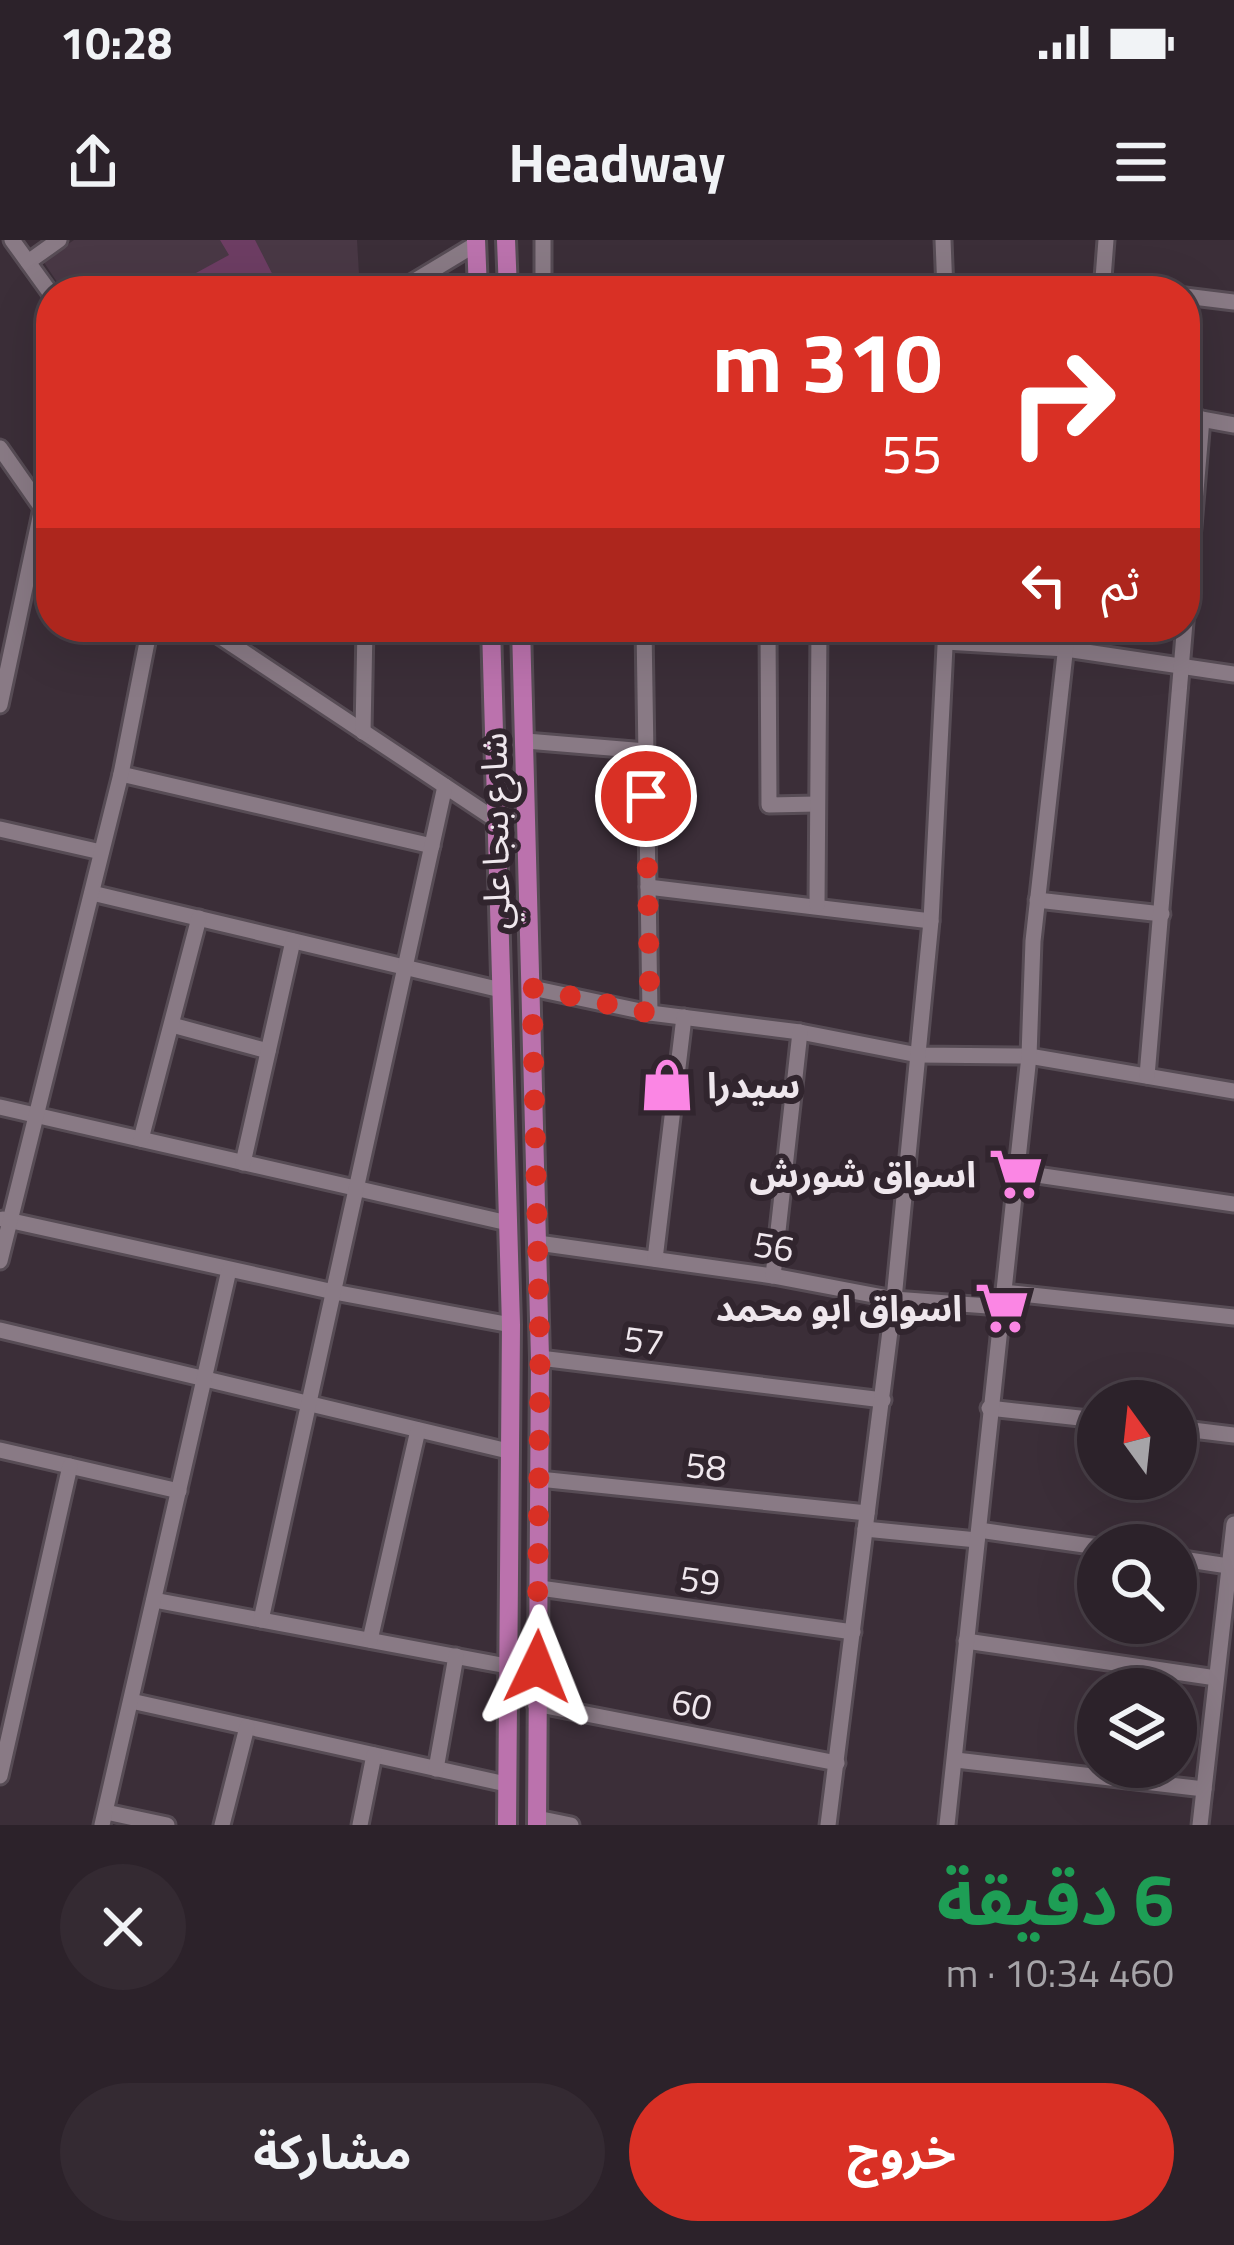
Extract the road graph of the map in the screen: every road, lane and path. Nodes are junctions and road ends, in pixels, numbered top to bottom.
1 (12, 240) edge
2 (59, 240) edge
3 (506, 240) edge
4 (543, 240) edge
5 (943, 240) edge
6 (1106, 240) edge
7 (476, 242) edge
8 (28, 262) junction
9 (38, 276) edge
10 (422, 276) edge
11 (477, 276) edge
12 (507, 276) edge
13 (543, 276) edge
14 (944, 276) edge
15 (1103, 276) edge
16 (1200, 298) edge
17 (1234, 302) edge
18 (1200, 418) edge
19 (1234, 425) edge
20 (0, 448) edge
21 (36, 497) edge
22 (36, 545) edge
23 (148, 642) edge
24 (229, 642) edge
25 (234, 642) edge
26 (365, 642) edge
27 (490, 642) edge
28 (522, 642) edge
29 (644, 642) edge
30 (768, 642) edge
31 (819, 642) edge
32 (946, 642) edge
33 (1010, 642) edge
34 (1067, 642) edge
35 (1184, 642) edge
36 (232, 644) junction
37 (6, 648) edge
38 (1066, 649) junction
39 (1183, 669) junction
40 (1234, 674) edge
41 (0, 704) edge
42 (363, 732) junction
43 (526, 741) junction
44 (646, 751) junction
45 (121, 774) junction
46 (445, 786) junction
47 (817, 804) junction
48 (496, 820) junction
49 (0, 830) edge
50 (432, 846) junction
51 (101, 852) junction
52 (648, 887) junction
53 (92, 893) junction
54 (1037, 900) junction
55 (817, 905) junction
56 (1162, 914) junction
57 (199, 918) junction
58 (931, 921) junction
59 (293, 941) junction
60 (406, 967) junction
61 (532, 988) junction
62 (502, 990) junction
63 (650, 1013) junction
64 (684, 1017) junction
65 (172, 1025) junction
66 (800, 1032) junction
67 (268, 1051) junction
68 (918, 1055) junction
69 (1029, 1056) junction
70 (533, 1057) junction
71 (503, 1059) junction
72 (1147, 1076) junction
73 (1234, 1090) edge
74 (0, 1107) edge
75 (34, 1115) junction
76 (141, 1139) junction
77 (243, 1162) junction
78 (1016, 1172) junction
79 (356, 1188) junction
80 (1234, 1204) edge
81 (5, 1219) edge
82 (508, 1223) junction
83 (538, 1243) junction
84 (655, 1259) junction
85 (0, 1261) edge
86 (229, 1270) junction
87 (773, 1276) junction
88 (334, 1292) junction
89 (895, 1299) junction
90 (1002, 1299) junction
91 (1234, 1317) edge
92 (512, 1325) junction
93 (0, 1330) edge
94 (540, 1358) junction
95 (205, 1381) junction
96 (883, 1400) junction
97 (309, 1405) junction
98 (989, 1408) junction
99 (1077, 1418) edge
100 (418, 1430) junction
101 (1197, 1431) edge
102 (1234, 1435) edge
103 (0, 1450) edge
104 (508, 1450) junction
105 (70, 1466) junction
106 (539, 1479) junction
107 (179, 1491) junction
108 (866, 1521) junction
109 (1234, 1524) edge
110 (978, 1535) junction
111 (1077, 1545) edge
112 (1197, 1561) edge
113 (1228, 1566) junction
114 (540, 1588) junction
115 (154, 1600) junction
116 (261, 1620) junction
117 (853, 1632) junction
118 (370, 1640) junction
119 (965, 1641) junction
120 (456, 1656) junction
121 (507, 1666) junction
122 (1216, 1678) junction
123 (131, 1702) junction
124 (535, 1704) junction
125 (247, 1727) junction
126 (374, 1755) junction
127 (956, 1760) junction
128 (838, 1763) junction
129 (436, 1768) junction
130 (0, 1776) edge
131 (506, 1784) junction
132 (1204, 1789) junction
133 (104, 1819) edge
134 (537, 1822) edge
135 (166, 1825) edge
136 (221, 1825) edge
137 (360, 1825) edge
138 (507, 1825) edge
139 (571, 1825) edge
140 (828, 1825) edge
141 (947, 1825) edge
142 (1200, 1825) edge

1 - 8 street
2 - 8 street
3 - 12 main road
4 - 13 street
5 - 14 street
6 - 15 street
7 - 10 street
7 - 11 main road
8 - 9 street
16 - 17 street
18 - 19 street
20 - 21 street
22 - 37 street
23 - 45 street
24 - 36 street
25 - 36 street
26 - 42 street
27 - 48 main road, شارع بنجا علي
28 - 43 main road, شارع بنجا علي
29 - 44 street
30 - 47 street
31 - 47 street
32 - 58 street
33 - 38 street
34 - 38 street
35 - 39 street
36 - 42 street
37 - 41 street
38 - 39 street
38 - 54 street
39 - 40 street
39 - 56 street
42 - 46 street
43 - 44 street
43 - 61 main road, شارع بنجا علي
44 - 52 street
45 - 50 street
45 - 51 street
46 - 48 street
46 - 50 street
47 - 55 street
48 - 62 main road, شارع بنجا علي
49 - 51 street
50 - 60 street
51 - 53 street
52 - 55 street
52 - 63 street
53 - 57 street
53 - 75 street
54 - 56 street
54 - 69 street
55 - 58 street
56 - 72 street
57 - 59 street
57 - 65 street
58 - 68 street
59 - 60 street
59 - 67 street
60 - 62 street
60 - 79 street
61 - 63 street
61 - 70 main road, شارع بنجا علي
62 - 71 main road, شارع بنجا علي
63 - 64 street
64 - 66 street
64 - 84 street
65 - 67 street
65 - 76 street
66 - 68 street
66 - 87 street
67 - 77 street
68 - 69 street
68 - 89 street
69 - 72 street
69 - 78 street
70 - 71 main road
70 - 83 main road, شارع بنجا علي
71 - 82 main road, شارع بنجا علي
72 - 73 street
74 - 75 street
75 - 76 street
75 - 81 street
76 - 77 street
77 - 79 street
78 - 80 street
78 - 90 street
79 - 82 street
79 - 88 street
81 - 85 street
81 - 86 street
82 - 92 main road, شارع بنجا علي
83 - 84 street, 56
83 - 94 main road, شارع بنجا علي
84 - 87 street, 56
86 - 88 street
86 - 95 street
87 - 89 street, 56
88 - 92 street
88 - 97 street
89 - 90 street, 56
89 - 96 street
90 - 91 street, 56
90 - 98 street
92 - 104 main road, شارع بنجا علي
93 - 95 street
94 - 96 street, 57
94 - 106 main road, شارع بنجا علي
95 - 97 street
95 - 107 street
96 - 108 street
97 - 100 street
97 - 116 street
98 - 99 street
98 - 110 street
100 - 104 street
100 - 118 street
101 - 102 street
103 - 105 street
104 - 121 main road, شارع بنجا علي
105 - 107 street
105 - 130 street
106 - 108 street, 58
106 - 114 main road, شارع بنجا علي
107 - 115 street
108 - 110 street, 58
108 - 117 street
109 - 113 street
110 - 111 street, 58
110 - 119 street
112 - 113 street
113 - 122 street
114 - 117 street, 59
114 - 124 main road, شارع بنجا علي
115 - 116 street
115 - 123 street
116 - 118 street
117 - 128 street
118 - 120 street
119 - 122 street
119 - 127 street
120 - 121 street
120 - 129 street
121 - 131 main road, شارع بنجا علي
122 - 132 street
123 - 125 street
123 - 133 street
124 - 128 street, 60
124 - 134 main road, شارع بنجا علي
125 - 126 street
125 - 136 street
126 - 129 street
126 - 137 street
127 - 132 street
127 - 141 street
128 - 140 street
129 - 131 street
131 - 138 main road, شارع بنجا علي
132 - 142 street
133 - 135 street
134 - 139 street

